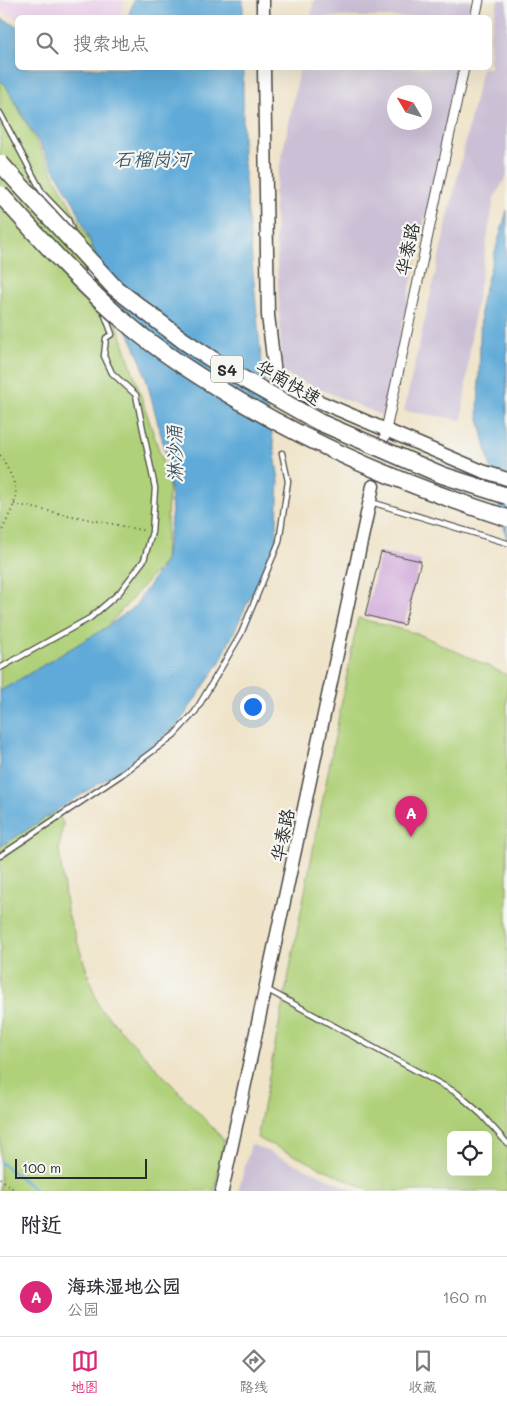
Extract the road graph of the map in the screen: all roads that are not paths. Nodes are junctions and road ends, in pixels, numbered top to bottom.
1 (263, 0) edge
2 (479, 0) edge
3 (263, 15) edge
4 (476, 15) edge
5 (264, 70) edge
6 (464, 70) edge
7 (0, 114) edge
8 (0, 162) edge
9 (0, 194) edge
10 (385, 434) junction
11 (282, 453) dead end
12 (507, 479) edge
13 (373, 486) dead end
14 (507, 496) edge
15 (370, 501) junction
16 (507, 518) edge
17 (507, 543) edge
18 (0, 668) edge
19 (0, 856) edge
20 (266, 989) junction
21 (507, 1143) edge
22 (222, 1191) edge

1 - 3 street
2 - 4 street
5 - 10 street
6 - 10 street, 华泰路
7 - 18 lane
8 - 14 highway, 华南快速 / S4, bridge
9 - 16 highway, S4, bridge
10 - 12 street
11 - 19 lane
13 - 15 street, 华泰路
15 - 17 lane
15 - 20 street, 华泰路
20 - 21 lane
20 - 22 street, 华泰路

